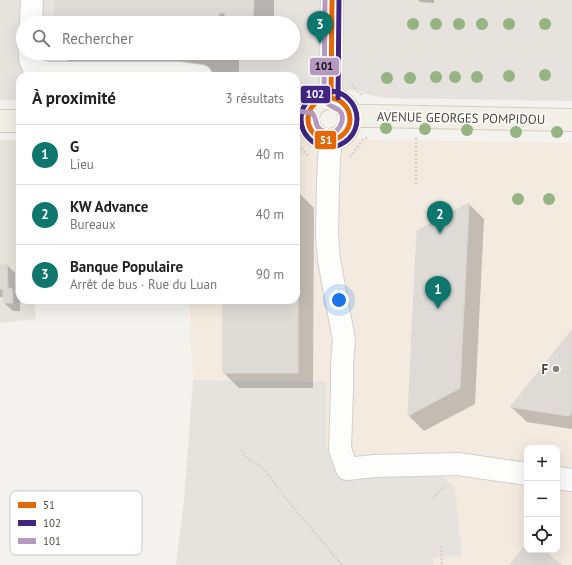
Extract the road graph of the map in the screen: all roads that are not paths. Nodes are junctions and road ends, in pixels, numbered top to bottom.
1 (32, 0) edge
2 (332, 0) edge
3 (31, 16) edge
4 (30, 60) edge
5 (44, 72) edge
6 (331, 98) junction
7 (350, 116) junction
8 (302, 118) edge
9 (572, 120) edge
10 (0, 121) edge
11 (16, 121) edge
12 (331, 140) junction
13 (524, 474) edge
14 (560, 478) edge
15 (572, 480) edge

1 - 3 street
2 - 6 street
4 - 5 street
6 - 7 main road
6 - 8 main road
7 - 9 main road, AVENUE GEORGES POMPIDOU
7 - 12 main road
8 - 12 main road
10 - 11 main road
12 - 13 street
14 - 15 street

